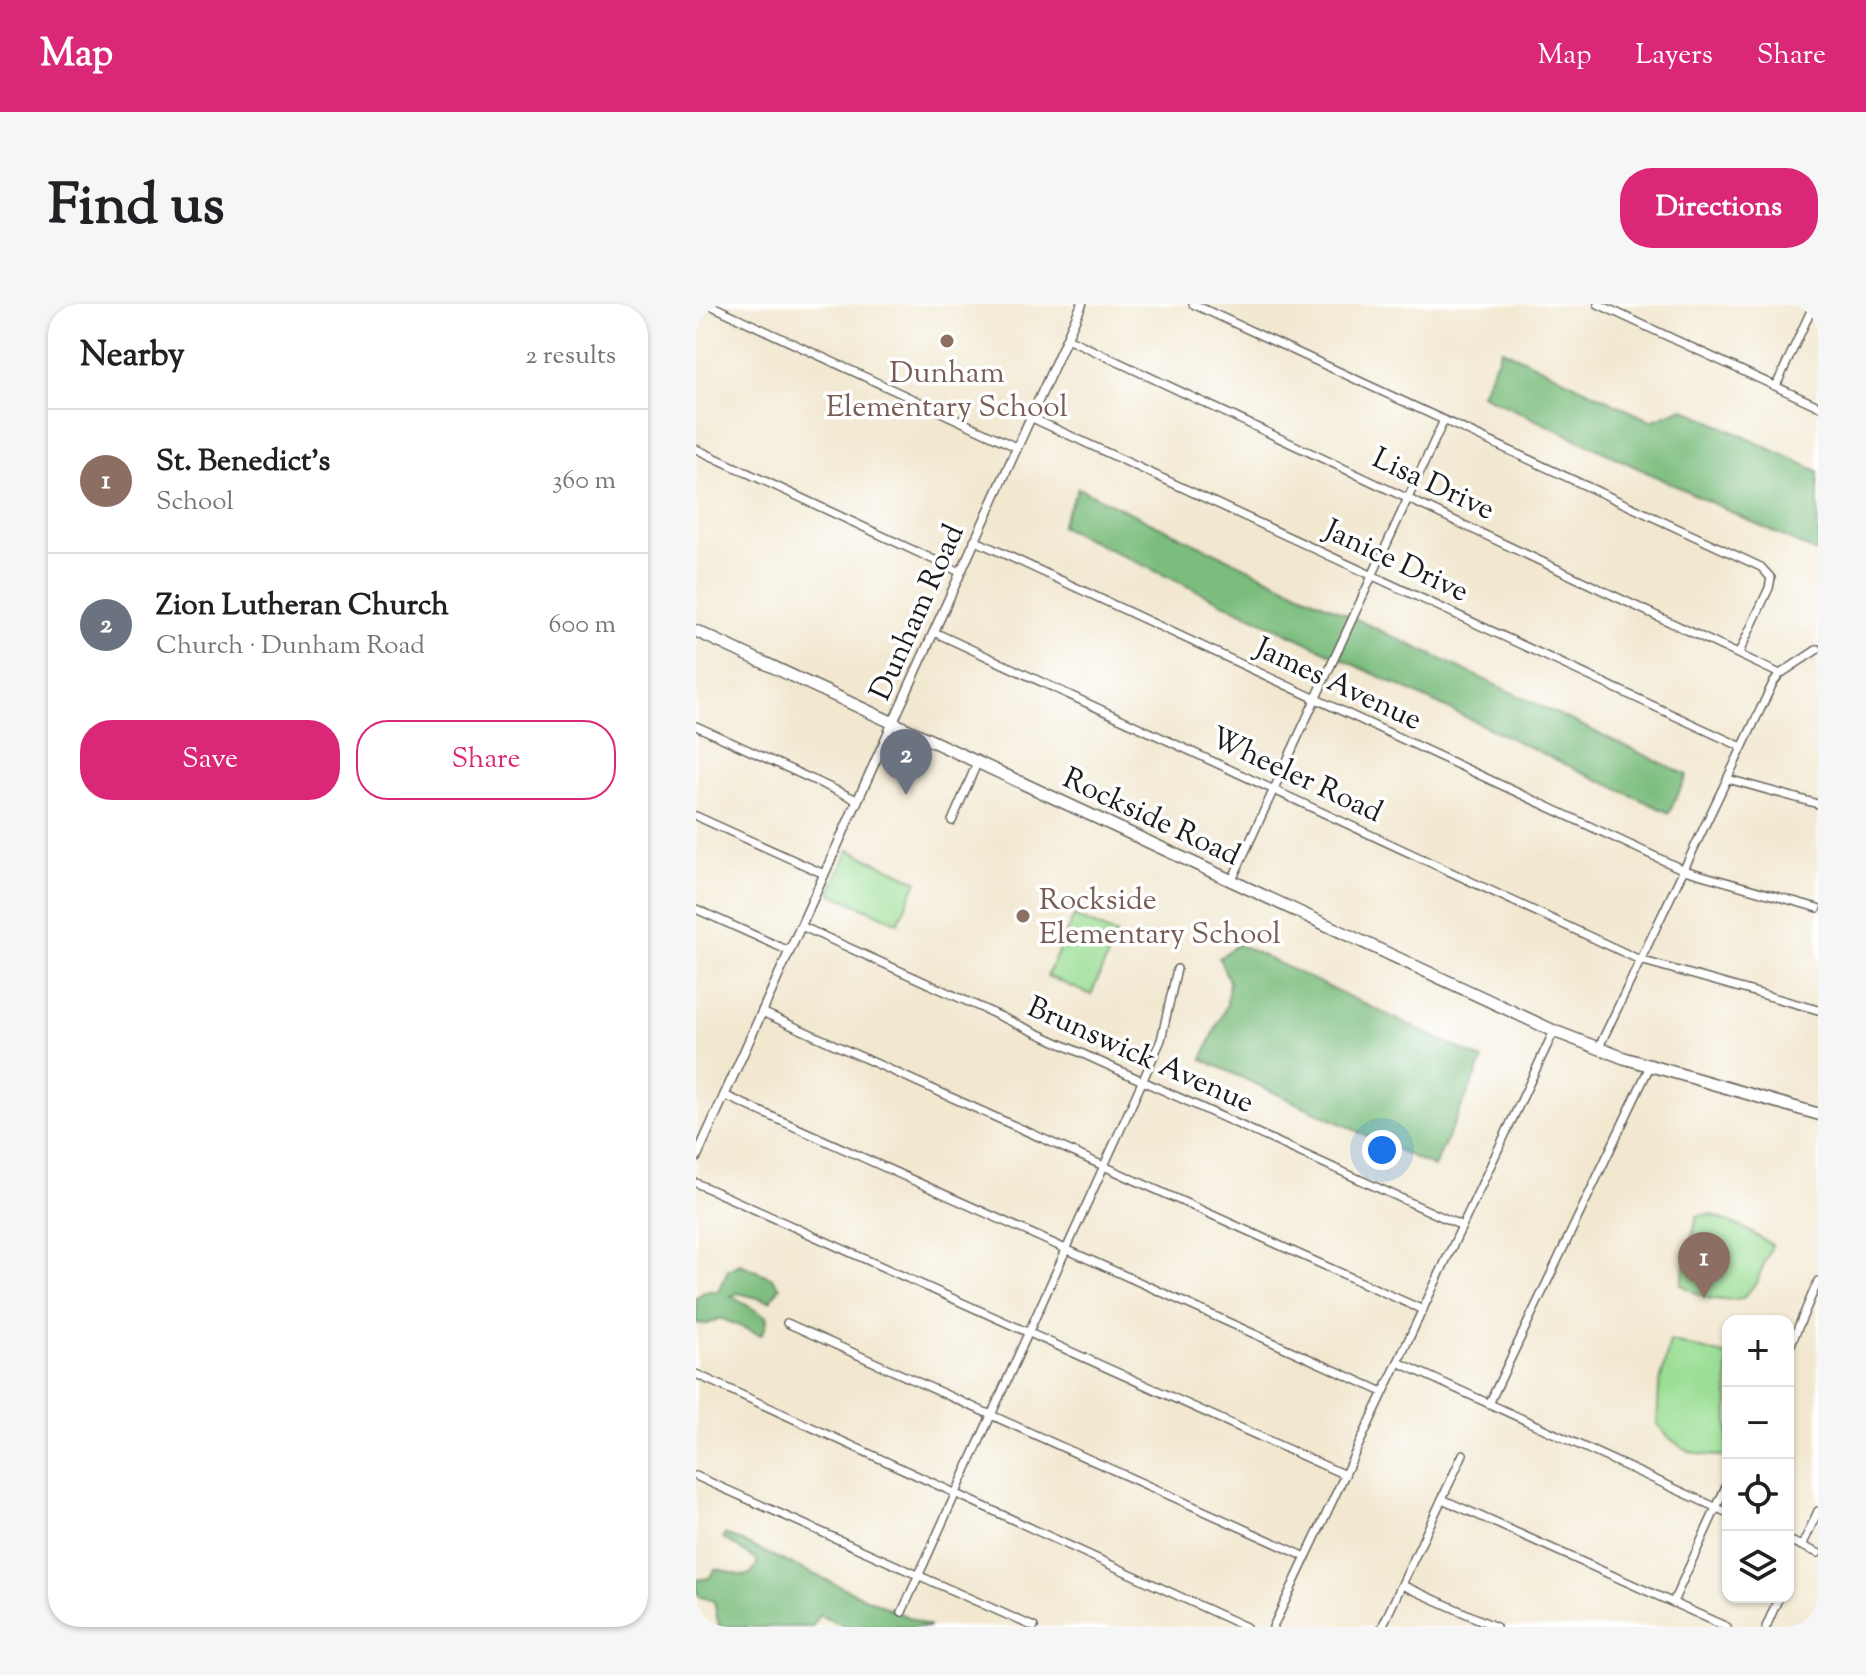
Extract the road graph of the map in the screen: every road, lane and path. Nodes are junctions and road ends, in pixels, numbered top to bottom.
1 (708, 304) edge
2 (1082, 304) edge
3 (1193, 304) edge
4 (1598, 304) edge
5 (1803, 304) edge
6 (1812, 308) edge
7 (1067, 338) junction
8 (1776, 386) junction
9 (1818, 406) edge
10 (1030, 417) junction
11 (1444, 420) junction
12 (1016, 447) junction
13 (696, 449) edge
14 (1408, 498) junction
15 (974, 540) junction
16 (960, 572) junction
17 (1372, 575) junction
18 (696, 631) edge
19 (934, 632) junction
20 (1818, 649) edge
21 (1739, 653) junction
22 (1780, 674) junction
23 (1315, 699) junction
24 (893, 723) junction
25 (696, 726) edge
26 (1742, 747) junction
27 (978, 761) junction
28 (1728, 779) junction
29 (1274, 789) junction
30 (1818, 793) edge
31 (857, 800) junction
32 (1817, 804) edge
33 (696, 816) edge
34 (952, 821) dead end
35 (1684, 870) junction
36 (824, 874) junction
37 (1232, 880) junction
38 (1818, 908) edge
39 (696, 909) edge
40 (801, 926) junction
41 (789, 951) junction
42 (1640, 960) junction
43 (1177, 969) dead end
44 (1818, 1010) edge
45 (762, 1012) junction
46 (1554, 1031) junction
47 (1598, 1049) junction
48 (1650, 1066) junction
49 (1142, 1081) junction
50 (724, 1095) junction
51 (1818, 1114) edge
52 (696, 1158) edge
53 (1104, 1165) junction
54 (696, 1183) edge
55 (1462, 1226) junction
56 (1067, 1248) junction
57 (1818, 1281) edge
58 (1423, 1310) junction
59 (787, 1323) dead end
60 (1028, 1333) junction
61 (1794, 1337) edge
62 (1398, 1362) junction
63 (696, 1374) edge
64 (1383, 1392) junction
65 (1489, 1404) junction
66 (991, 1415) junction
67 (1463, 1454) dead end
68 (1345, 1475) junction
69 (696, 1476) edge
70 (955, 1495) junction
71 (1722, 1496) edge
72 (1442, 1499) junction
73 (1717, 1507) junction
74 (1722, 1510) edge
75 (1818, 1511) edge
76 (1794, 1543) edge
77 (1802, 1546) junction
78 (1818, 1553) edge
79 (1306, 1557) junction
80 (919, 1575) junction
81 (1402, 1585) junction
82 (1673, 1602) junction
83 (1776, 1603) edge
84 (902, 1612) dead end
85 (1034, 1627) edge
86 (1246, 1627) edge
87 (1273, 1627) edge
88 (1382, 1627) edge
89 (1496, 1627) edge
90 (1727, 1627) edge
91 (1766, 1627) edge

1 - 12 street
2 - 7 street, Dunham Road
3 - 11 street
4 - 8 street
5 - 6 street
6 - 8 street
7 - 10 street, Dunham Road
7 - 14 street, Lisa Drive
8 - 9 street
10 - 12 street, Dunham Road
10 - 17 street, Janice Drive
11 - 14 street
11 - 21 street
12 - 15 street, Dunham Road
13 - 16 street
14 - 17 street
14 - 21 street, Lisa Drive
15 - 16 street, Dunham Road
15 - 23 street, James Avenue
16 - 19 street, Dunham Road
17 - 23 street
17 - 26 street, Janice Drive
18 - 24 main road, Rockside Road
19 - 24 street, Dunham Road
19 - 29 street, Wheeler Road
20 - 22 street
21 - 22 street, Lisa Drive
22 - 26 street
23 - 29 street
23 - 35 street, James Avenue
24 - 27 main road, Rockside Road
24 - 31 street, Dunham Road
25 - 31 street
26 - 28 street
27 - 34 street
27 - 37 main road, Rockside Road
28 - 32 street
28 - 35 street
29 - 37 street
29 - 42 street, Wheeler Road
30 - 32 street
31 - 36 street, Dunham Road
33 - 36 street
35 - 38 street, James Avenue
35 - 42 street
36 - 40 street, Dunham Road
37 - 46 main road, Rockside Road
39 - 41 street
40 - 41 street, Dunham Road
40 - 49 street, Brunswick Avenue
41 - 45 street, Dunham Road
42 - 44 street, Wheeler Road
42 - 47 street
43 - 49 street
45 - 50 street, Dunham Road
45 - 53 street
46 - 47 main road, Rockside Road
46 - 55 street
47 - 48 main road, Rockside Road
48 - 51 main road, Rockside Road
48 - 65 street
49 - 53 street
49 - 55 street, Brunswick Avenue
50 - 52 street, Dunham Road
50 - 56 street
53 - 56 street
53 - 58 street
54 - 60 street
55 - 58 street
56 - 60 street
56 - 64 street
57 - 61 street
58 - 62 street
59 - 66 street
60 - 66 street
60 - 68 street
62 - 64 street
62 - 65 street
63 - 70 street
64 - 68 street
65 - 73 street
66 - 70 street
66 - 79 street
67 - 72 street
68 - 79 street
69 - 80 street
70 - 80 street
70 - 86 street
71 - 73 street
72 - 81 street
72 - 82 street
73 - 74 street
73 - 82 street
75 - 77 street
76 - 77 street
77 - 78 street
79 - 87 street
80 - 84 street
80 - 85 street
81 - 88 street
81 - 89 street
82 - 90 street
83 - 91 street

